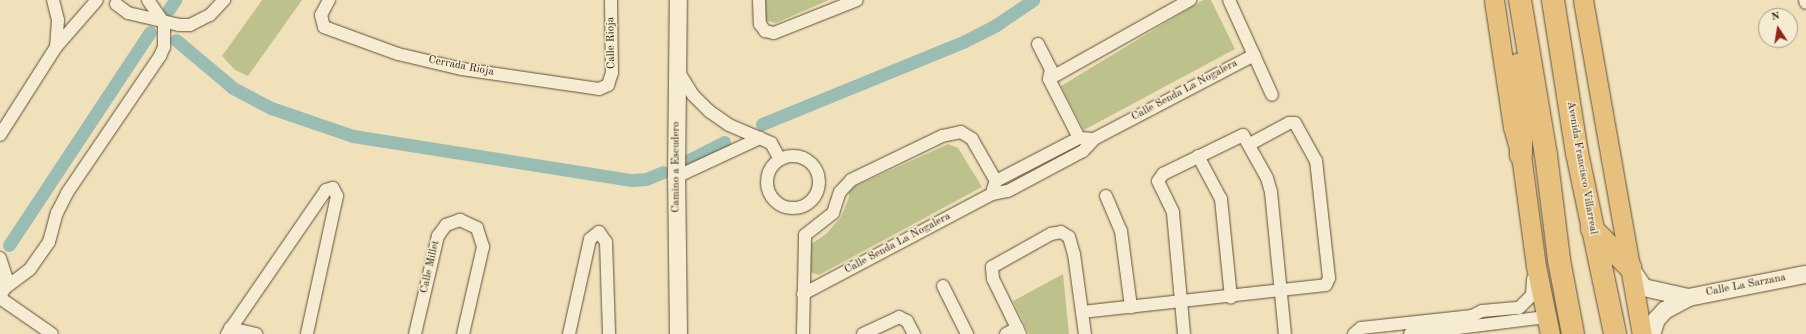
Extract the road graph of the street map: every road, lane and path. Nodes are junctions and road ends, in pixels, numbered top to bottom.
1 (53, 0) edge
2 (97, 0) edge
3 (148, 0) edge
4 (224, 0) edge
5 (329, 0) edge
6 (611, 0) edge
7 (678, 0) edge
8 (759, 0) edge
9 (857, 0) edge
10 (1190, 0) edge
11 (1229, 0) edge
12 (1494, 0) edge
13 (1514, 0) edge
14 (1520, 0) edge
15 (1553, 0) edge
16 (1583, 0) edge
17 (1806, 0) edge
18 (116, 1) edge
19 (1806, 3) edge
20 (164, 23) junction
21 (1038, 44) dead end
22 (56, 48) junction
23 (1254, 55) junction
24 (678, 71) junction
25 (1049, 79) junction
26 (608, 85) joint
27 (1272, 95) dead end
28 (0, 135) edge
29 (760, 138) junction
30 (1079, 138) junction
31 (1094, 139) junction
32 (1250, 144) junction
33 (1521, 155) junction
34 (1198, 156) junction
35 (780, 159) junction
36 (676, 177) junction
37 (996, 182) junction
38 (819, 191) junction
39 (992, 194) junction
40 (1106, 196) dead end
41 (838, 197) junction
42 (807, 205) junction
43 (817, 224) junction
44 (1592, 228) junction
45 (0, 258) edge
46 (1536, 266) junction
47 (1630, 268) junction
48 (1805, 273) edge
49 (943, 286) dead end
50 (1281, 291) junction
51 (2, 294) edge
52 (803, 294) junction
53 (1231, 297) junction
54 (1688, 297) junction
55 (1181, 302) junction
56 (1130, 307) junction
57 (1082, 312) junction
58 (1473, 321) junction
59 (1548, 326) edge
60 (228, 331) edge
61 (1015, 332) edge
62 (52, 334) edge
63 (256, 334) edge
64 (307, 334) edge
65 (415, 334) edge
66 (463, 334) edge
67 (569, 334) edge
68 (609, 334) edge
69 (678, 334) edge
70 (803, 334) edge
71 (863, 334) edge
72 (914, 334) edge
73 (967, 334) edge
74 (1085, 334) edge
75 (1184, 334) edge
76 (1285, 334) edge
77 (1354, 334) edge
78 (1410, 334) edge
79 (1573, 334) edge
80 (1616, 334) edge
81 (1642, 334) edge
82 (1651, 334) edge

1 - 22 street
2 - 22 street
3 - 20 street
4 - 20 street
5 - 26 street, Cerrada Rioja
6 - 26 street, Calle Rioja
7 - 24 street, Camino a Escudero
8 - 9 street
10 - 25 street
11 - 23 street
12 - 33 main road
13 - 33 highway
14 - 79 highway
15 - 44 highway, Avenida Francisco Villarreal
16 - 47 main road
17 - 19 street
18 - 20 street
20 - 51 street
21 - 25 street
22 - 28 street
23 - 27 street
23 - 31 street, Calle Senda La Nogalera
24 - 29 street
24 - 36 street, Camino a Escudero
25 - 30 street
29 - 35 street
29 - 36 street
30 - 31 street
30 - 37 street
31 - 39 street, Calle Senda La Nogalera
32 - 34 street
32 - 50 street
32 - 50 street
33 - 46 main road
34 - 53 street
34 - 55 street
35 - 38 street
35 - 42 street
36 - 69 street, Camino a Escudero
37 - 39 street
37 - 41 street
38 - 41 street
38 - 42 street
39 - 52 street, Calle Senda La Nogalera
40 - 56 street
41 - 43 street
42 - 43 street
43 - 52 street
44 - 47 highway
44 - 80 highway, Avenida Francisco Villarreal
45 - 51 street
46 - 58 street
46 - 59 main road
47 - 54 street, Calle La Sarzana
47 - 81 main road
48 - 54 street, Calle La Sarzana
49 - 73 street
50 - 53 street
50 - 76 street
51 - 62 street
52 - 70 street
53 - 55 street
54 - 82 street, Calle La Sarzana
55 - 56 street
55 - 75 street
56 - 57 street
57 - 61 street
57 - 74 street
58 - 59 street
58 - 77 street
58 - 78 street
60 - 63 street
60 - 64 street
65 - 66 street, Calle Millet
67 - 68 street
71 - 72 street

